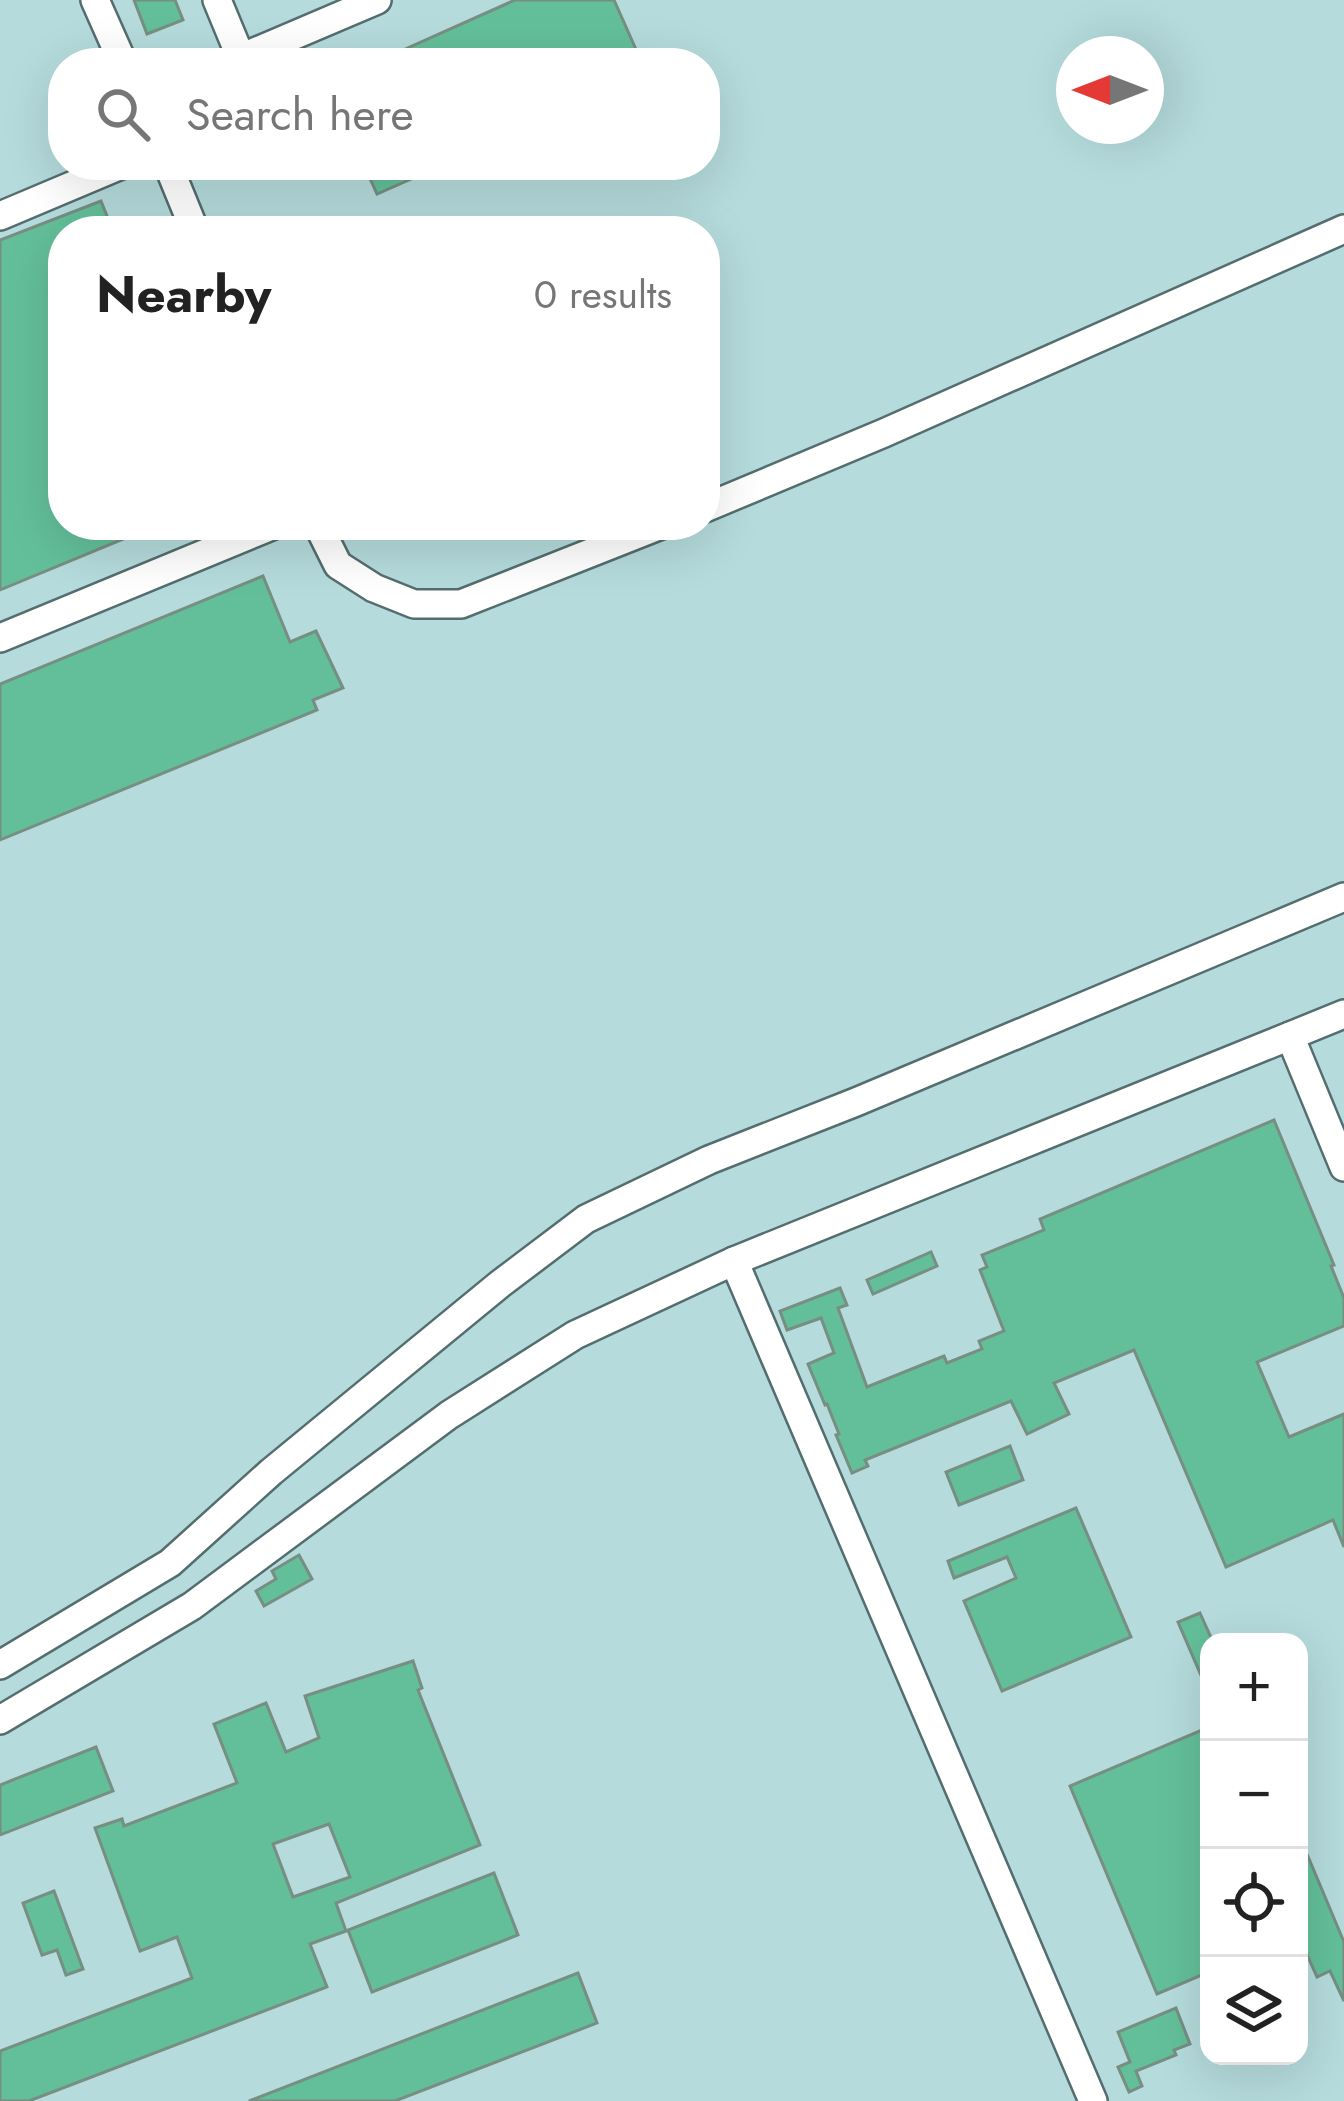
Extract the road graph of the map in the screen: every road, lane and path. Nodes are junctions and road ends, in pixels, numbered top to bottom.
1 (95, 0) edge
2 (217, 0) edge
3 (377, 0) edge
4 (116, 48) edge
5 (231, 48) edge
6 (263, 48) edge
7 (86, 180) edge
8 (174, 180) edge
9 (0, 216) edge
10 (189, 216) edge
11 (1344, 229) edge
12 (720, 502) edge
13 (238, 540) edge
14 (326, 540) edge
15 (623, 540) edge
16 (0, 638) edge
17 (1344, 897) edge
18 (1344, 1014) edge
19 (1290, 1036) junction
20 (1344, 1166) edge
21 (734, 1261) junction
22 (0, 1665) edge
23 (0, 1720) edge
24 (1093, 2101) edge

1 - 4 street
2 - 5 street
3 - 6 street
7 - 9 street
8 - 10 street
11 - 12 street
13 - 16 street
14 - 15 street
17 - 22 street
18 - 19 street
19 - 20 street
19 - 21 street
21 - 23 street
21 - 24 street

